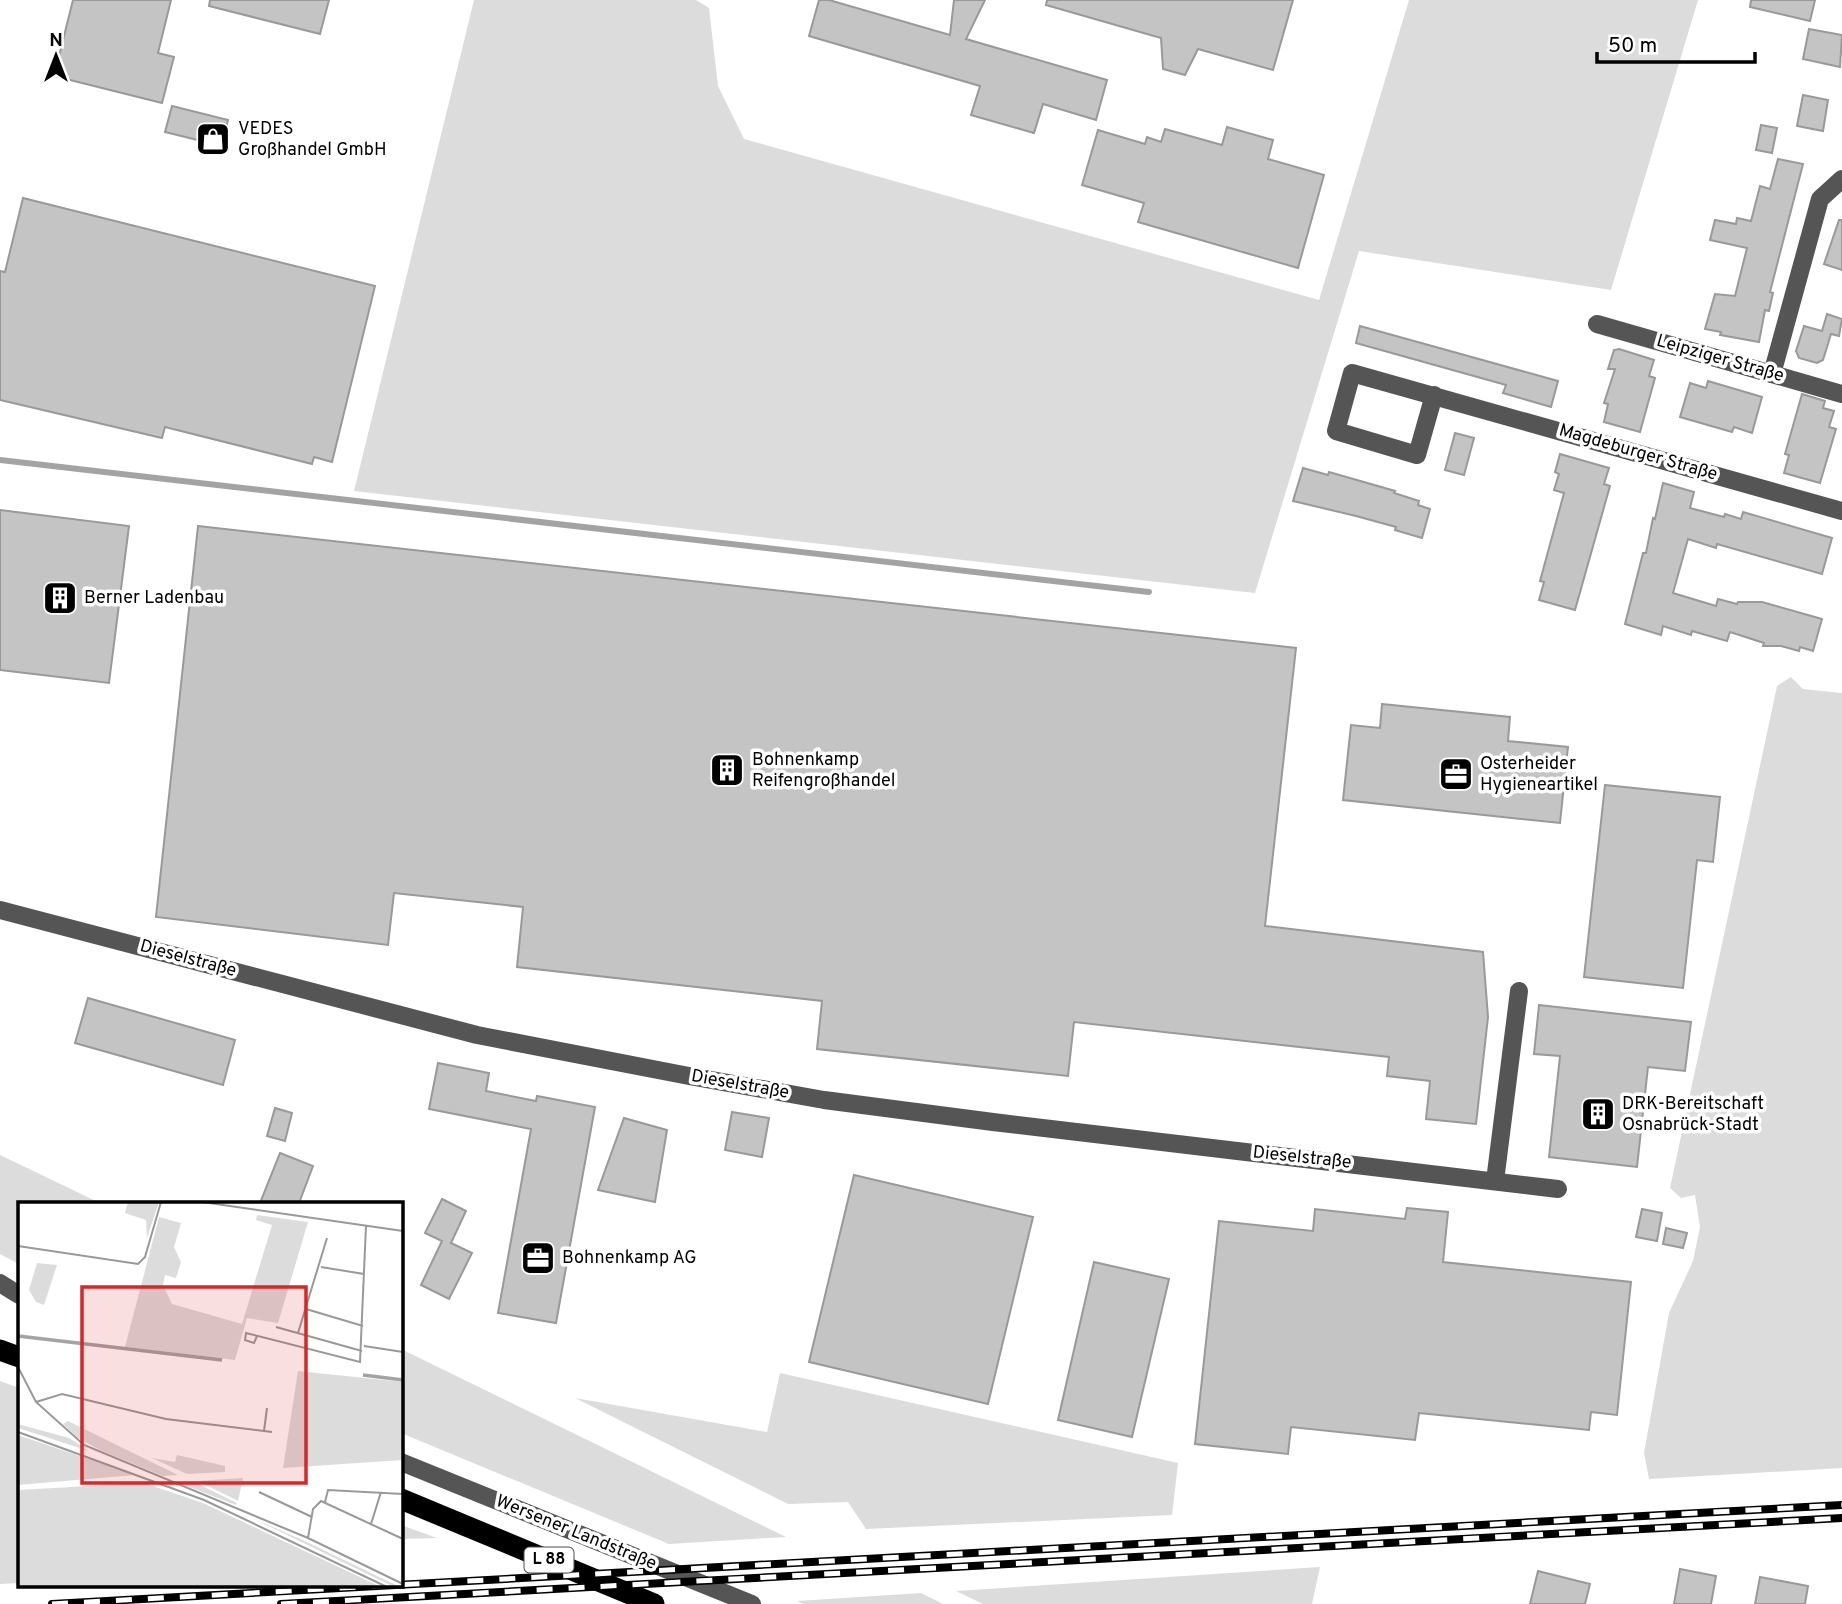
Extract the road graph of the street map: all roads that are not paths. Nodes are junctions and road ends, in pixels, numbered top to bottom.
1 (1842, 179) edge
2 (1597, 324) dead end
3 (1772, 374) junction
4 (1842, 394) edge
5 (1434, 396) junction
6 (1842, 511) edge
7 (0, 910) edge
8 (1519, 991) dead end
9 (1495, 1181) junction
10 (1558, 1189) dead end
11 (0, 1283) edge
12 (18, 1294) edge
13 (0, 1350) edge
14 (18, 1357) edge
15 (402, 1462) edge
16 (402, 1499) edge
17 (654, 1604) edge
18 (752, 1604) edge

1 - 3 street
2 - 3 street, Leipziger Straße
3 - 4 street, Leipziger Straße
5 - 5 street, Magdeburger Straße
5 - 6 street, Magdeburger Straße
7 - 9 street, Dieselstraße
8 - 9 street
9 - 10 street, Dieselstraße
11 - 12 street
13 - 14 highway
15 - 18 street, Wersener Landstraße
16 - 17 highway, L 88

